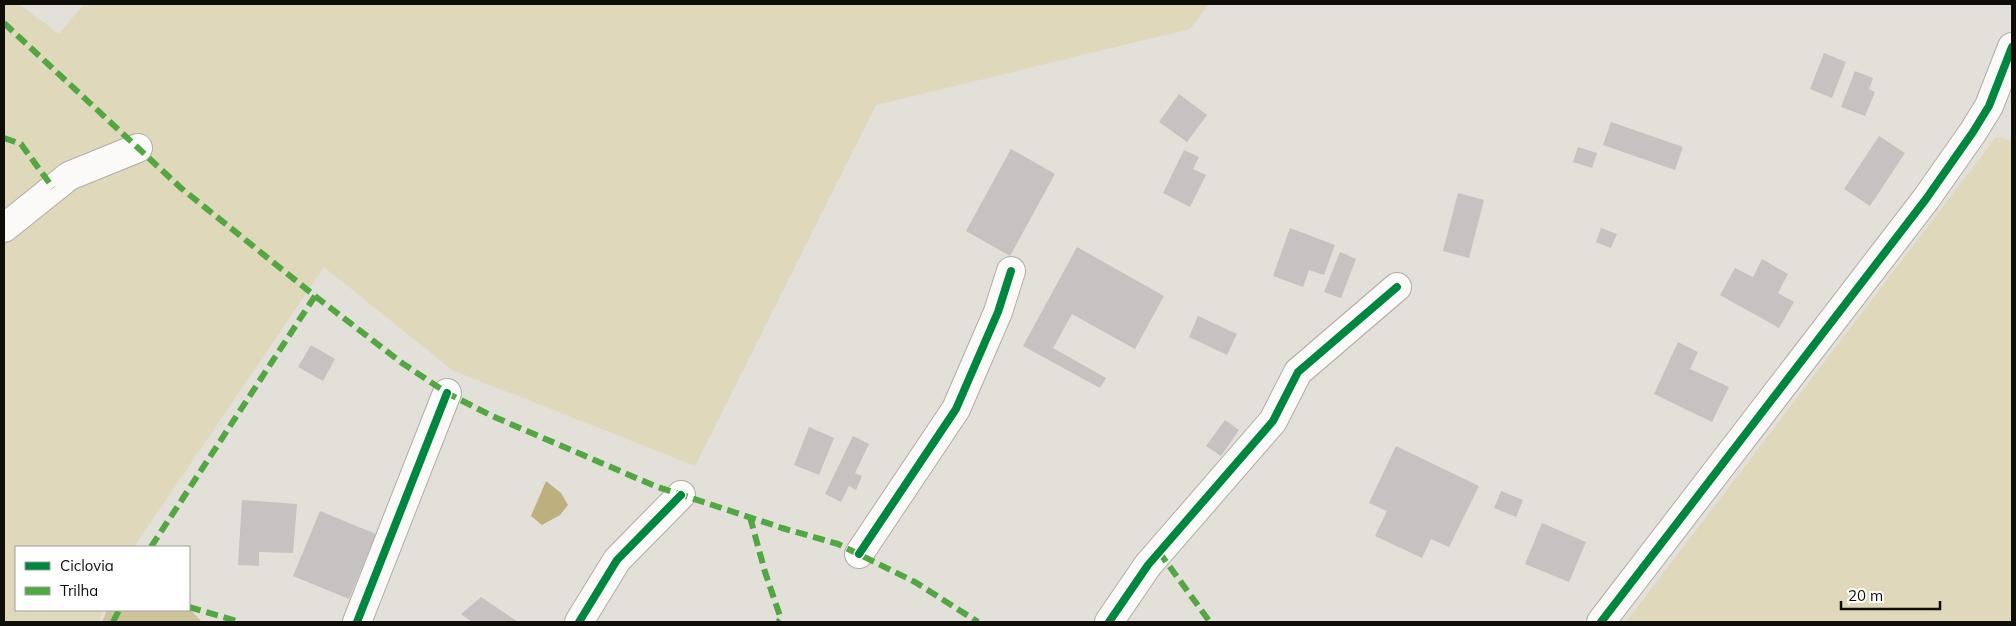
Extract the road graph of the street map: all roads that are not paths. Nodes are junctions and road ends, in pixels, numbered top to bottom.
1 (2012, 47) edge
2 (138, 148) dead end
3 (4, 228) edge
4 (1011, 271) dead end
5 (1397, 287) dead end
6 (447, 393) dead end
7 (681, 495) dead end
8 (859, 554) dead end
9 (357, 622) edge
10 (580, 622) edge
11 (1109, 622) edge
12 (1601, 622) edge

1 - 12 street
2 - 3 street
4 - 8 street
5 - 11 street
6 - 9 street
7 - 10 street

